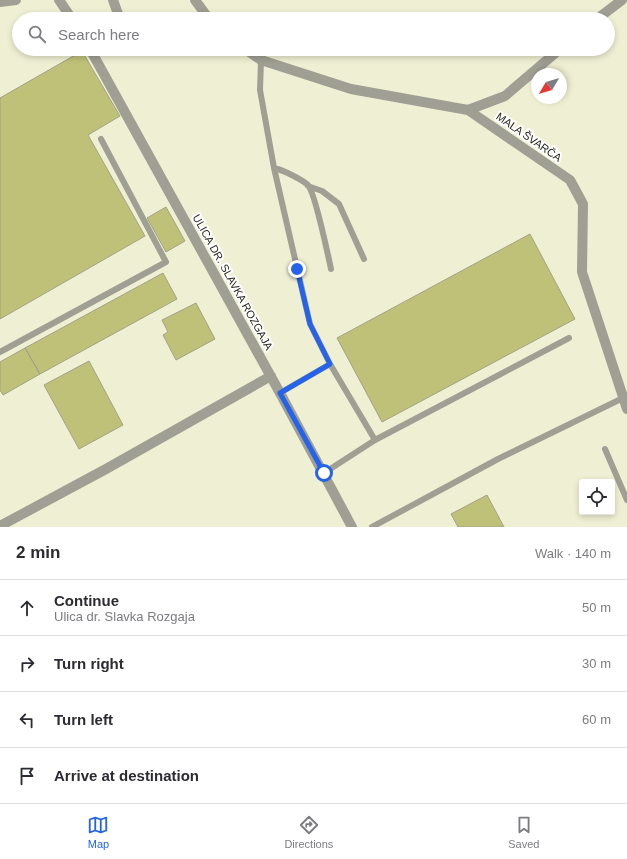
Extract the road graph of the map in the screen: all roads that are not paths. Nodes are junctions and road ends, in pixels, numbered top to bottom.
1 (16, 0) edge
2 (60, 0) edge
3 (113, 0) edge
4 (195, 0) edge
5 (622, 0) edge
6 (0, 2) edge
7 (68, 12) edge
8 (117, 12) edge
9 (204, 12) edge
10 (606, 12) edge
11 (94, 56) edge
12 (255, 56) edge
13 (552, 56) edge
14 (261, 60) junction
15 (468, 110) junction
16 (101, 139) dead end
17 (274, 168) junction
18 (308, 186) junction
19 (364, 259) dead end
20 (331, 269) dead end
21 (569, 338) dead end
22 (0, 352) edge
23 (330, 364) junction
24 (271, 376) junction
25 (280, 393) junction
26 (623, 398) junction
27 (627, 409) edge
28 (375, 440) junction
29 (605, 449) dead end
30 (324, 473) junction
31 (627, 500) edge
32 (0, 526) edge
33 (352, 527) edge
34 (372, 527) edge

1 - 6 street
2 - 7 street
3 - 8 street
4 - 9 street
5 - 10 street
11 - 24 street, ULICA DR. SLAVKA ROZGAJA
12 - 14 street, MALA ŠVARČA
13 - 15 street
14 - 15 street, MALA ŠVARČA
14 - 17 lane
15 - 26 street, MALA ŠVARČA
16 - 22 lane
17 - 18 lane
17 - 23 lane
18 - 19 lane
18 - 20 lane
21 - 28 lane
23 - 25 lane
23 - 28 lane
24 - 25 street, ULICA DR. SLAVKA ROZGAJA
24 - 32 street
25 - 30 street, ULICA DR. SLAVKA ROZGAJA
26 - 27 street, MALA ŠVARČA
26 - 34 lane
28 - 30 lane
29 - 31 lane
30 - 33 street, ULICA DR. SLAVKA ROZGAJA

